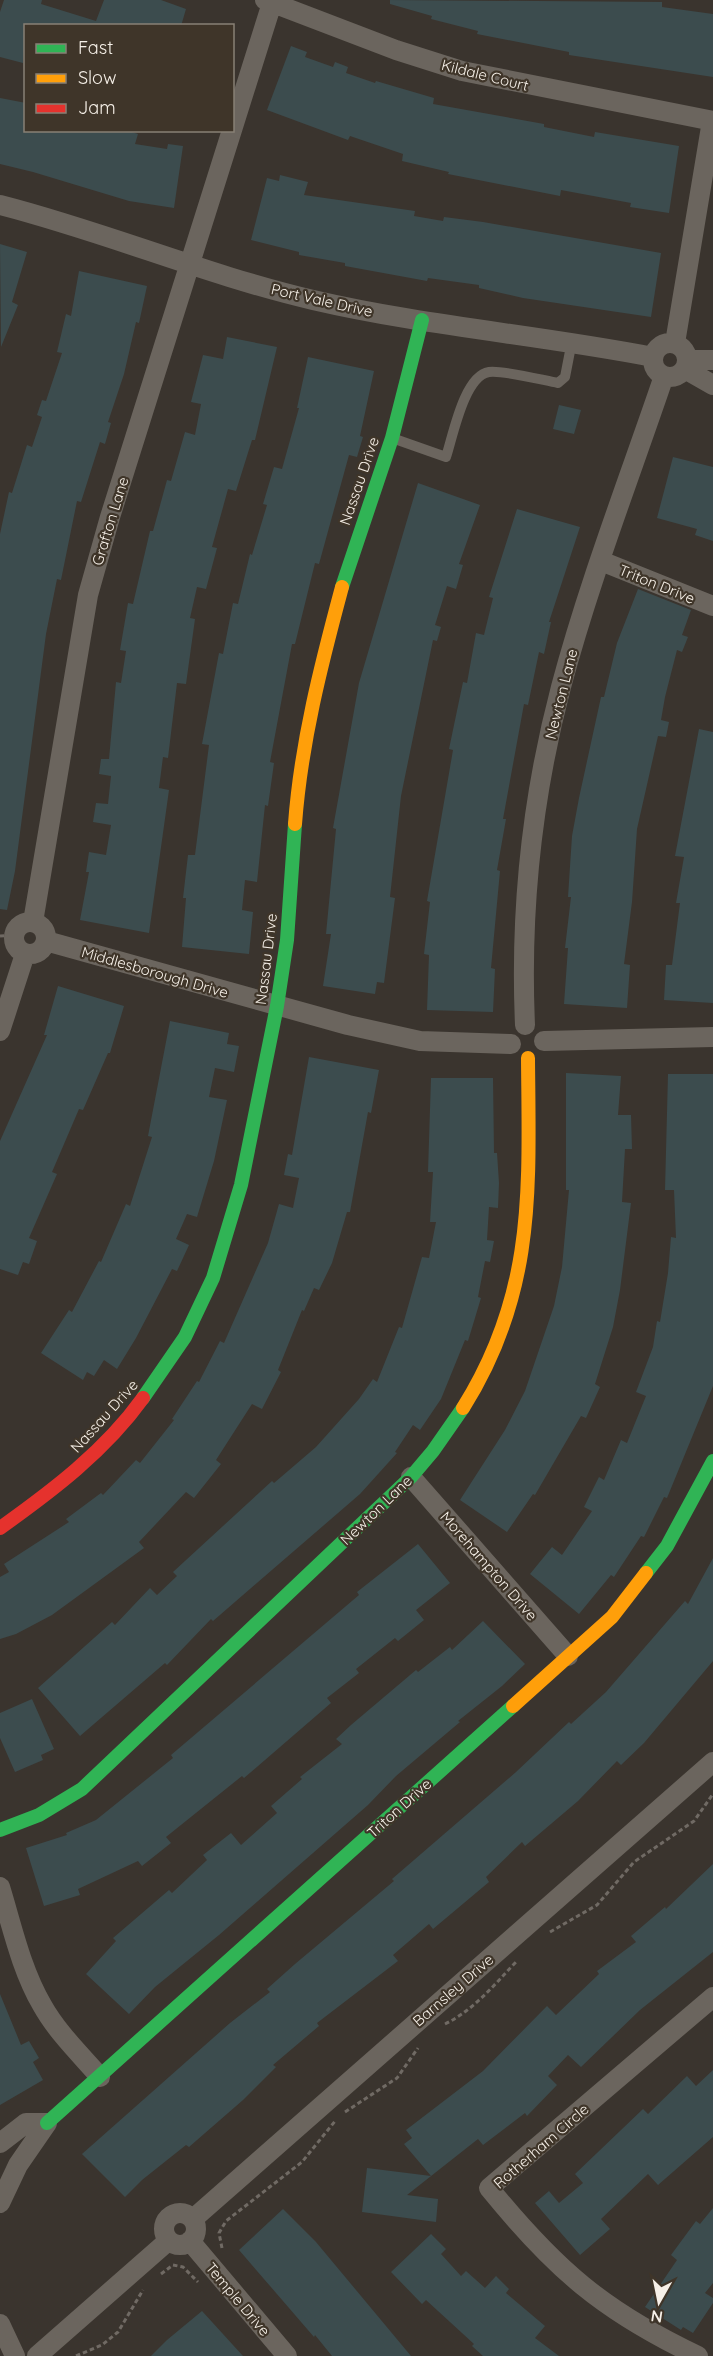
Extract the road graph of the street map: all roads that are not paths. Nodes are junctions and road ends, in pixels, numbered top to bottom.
1 (268, 1) edge
2 (713, 121) edge
3 (234, 123) edge
4 (231, 132) edge
5 (0, 205) edge
6 (190, 264) junction
7 (422, 320) junction
8 (572, 341) junction
9 (675, 343) junction
10 (653, 357) junction
11 (713, 360) edge
12 (686, 364) junction
13 (664, 376) junction
14 (713, 385) edge
15 (392, 438) junction
16 (601, 561) junction
17 (713, 606) edge
18 (33, 922) junction
19 (7, 936) edge
20 (46, 941) junction
21 (25, 954) junction
22 (278, 1006) junction
23 (525, 1025) junction
24 (0, 1031) edge
25 (713, 1037) edge
26 (544, 1041) junction
27 (511, 1044) junction
28 (528, 1058) junction
29 (713, 1461) edge
30 (411, 1477) junction
31 (0, 1528) edge
32 (568, 1656) junction
33 (713, 1762) edge
34 (0, 1830) edge
35 (0, 1887) edge
36 (713, 1996) edge
37 (100, 2077) junction
38 (47, 2123) junction
39 (0, 2143) edge
40 (0, 2203) edge
41 (193, 2218) junction
42 (168, 2241) junction
43 (190, 2241) junction
44 (0, 2324) edge
45 (15, 2356) edge
46 (37, 2356) edge
47 (287, 2356) edge
48 (698, 2356) edge

1 - 2 street, Kildale Court
1 - 3 street, Grafton Lane
2 - 9 street
4 - 6 street, Grafton Lane
5 - 6 street, Port Vale Drive
6 - 7 street, Port Vale Drive
6 - 18 street, Grafton Lane
7 - 8 street, Port Vale Drive
7 - 15 street, Nassau Drive
8 - 10 street, Port Vale Drive
8 - 15 lane
9 - 10 street
9 - 12 street
10 - 13 street
11 - 12 street
12 - 13 street
12 - 14 street
13 - 16 street, Newton Lane
15 - 22 street, Nassau Drive
16 - 17 street, Triton Drive
16 - 23 street, Newton Lane
18 - 19 street
18 - 20 street
19 - 21 street
20 - 21 street
20 - 22 street, Middlesborough Drive
21 - 24 street
22 - 27 street, Middlesborough Drive
22 - 31 street, Nassau Drive
23 - 26 street
23 - 27 street
25 - 26 street
26 - 28 street
27 - 28 street
28 - 30 street, Newton Lane
29 - 32 street, Triton Drive
30 - 32 street, Morehampton Drive
30 - 34 street, Newton Lane
32 - 37 street, Triton Drive
33 - 41 street, Barnsley Drive
35 - 37 street
36 - 48 street, Rotherham Circle
37 - 38 street, Triton Drive
38 - 39 street, Triton Drive
38 - 40 street, Triton Drive
41 - 42 street
41 - 43 street
42 - 43 street
42 - 46 street
43 - 47 street, Temple Drive
44 - 45 street

